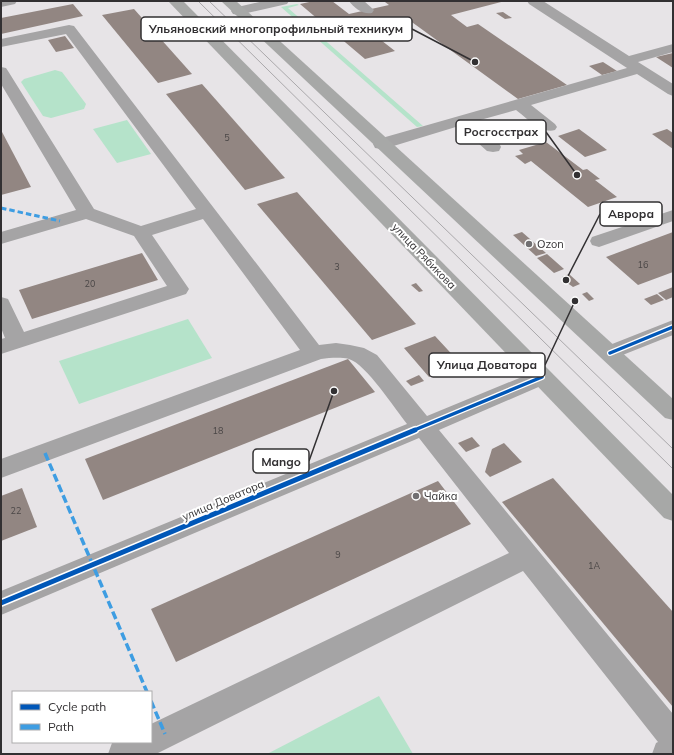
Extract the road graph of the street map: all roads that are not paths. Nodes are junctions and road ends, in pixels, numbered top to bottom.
1 (10, 1) edge
2 (175, 1) edge
3 (282, 1) edge
4 (356, 1) edge
5 (534, 1) edge
6 (1, 3) edge
7 (233, 6) edge
8 (367, 10) dead end
9 (1, 43) edge
10 (673, 48) edge
11 (633, 65) junction
12 (1, 71) edge
13 (565, 91) junction
14 (673, 91) edge
15 (599, 95) dead end
16 (519, 104) junction
17 (462, 121) junction
18 (549, 127) dead end
19 (381, 144) junction
20 (493, 147) dead end
21 (208, 211) junction
22 (87, 213) junction
23 (673, 215) edge
24 (141, 232) junction
25 (1, 238) edge
26 (599, 241) dead end
27 (1, 304) edge
28 (673, 327) edge
29 (9, 344) edge
30 (314, 352) junction
31 (610, 353) junction
32 (542, 377) junction
33 (673, 412) edge
34 (422, 426) junction
35 (1, 469) edge
36 (673, 511) edge
37 (527, 557) junction
38 (1, 603) edge
39 (673, 737) edge
40 (152, 740) edge
41 (145, 743) edge
42 (149, 743) edge
43 (673, 752) edge
44 (123, 754) edge
45 (151, 754) edge
46 (667, 754) edge

1 - 6 street
2 - 32 main road, улица Рябикова
3 - 7 street
4 - 8 street
5 - 11 street
7 - 19 main road
9 - 21 street
10 - 11 street
11 - 13 street
11 - 14 street
12 - 22 street
13 - 15 street
13 - 16 street
16 - 17 street
16 - 18 street
17 - 19 street
17 - 20 street
19 - 31 main road
21 - 24 street
21 - 30 street
22 - 24 street
22 - 25 street
23 - 26 street
24 - 29 street
27 - 29 street
28 - 31 street
30 - 34 street
30 - 35 street
31 - 33 main road
32 - 34 street, улица Доватора
32 - 36 main road, улица Рябикова
34 - 37 street
34 - 38 street, улица Доватора
37 - 39 street
37 - 40 street
41 - 44 street
42 - 45 street
43 - 46 street

